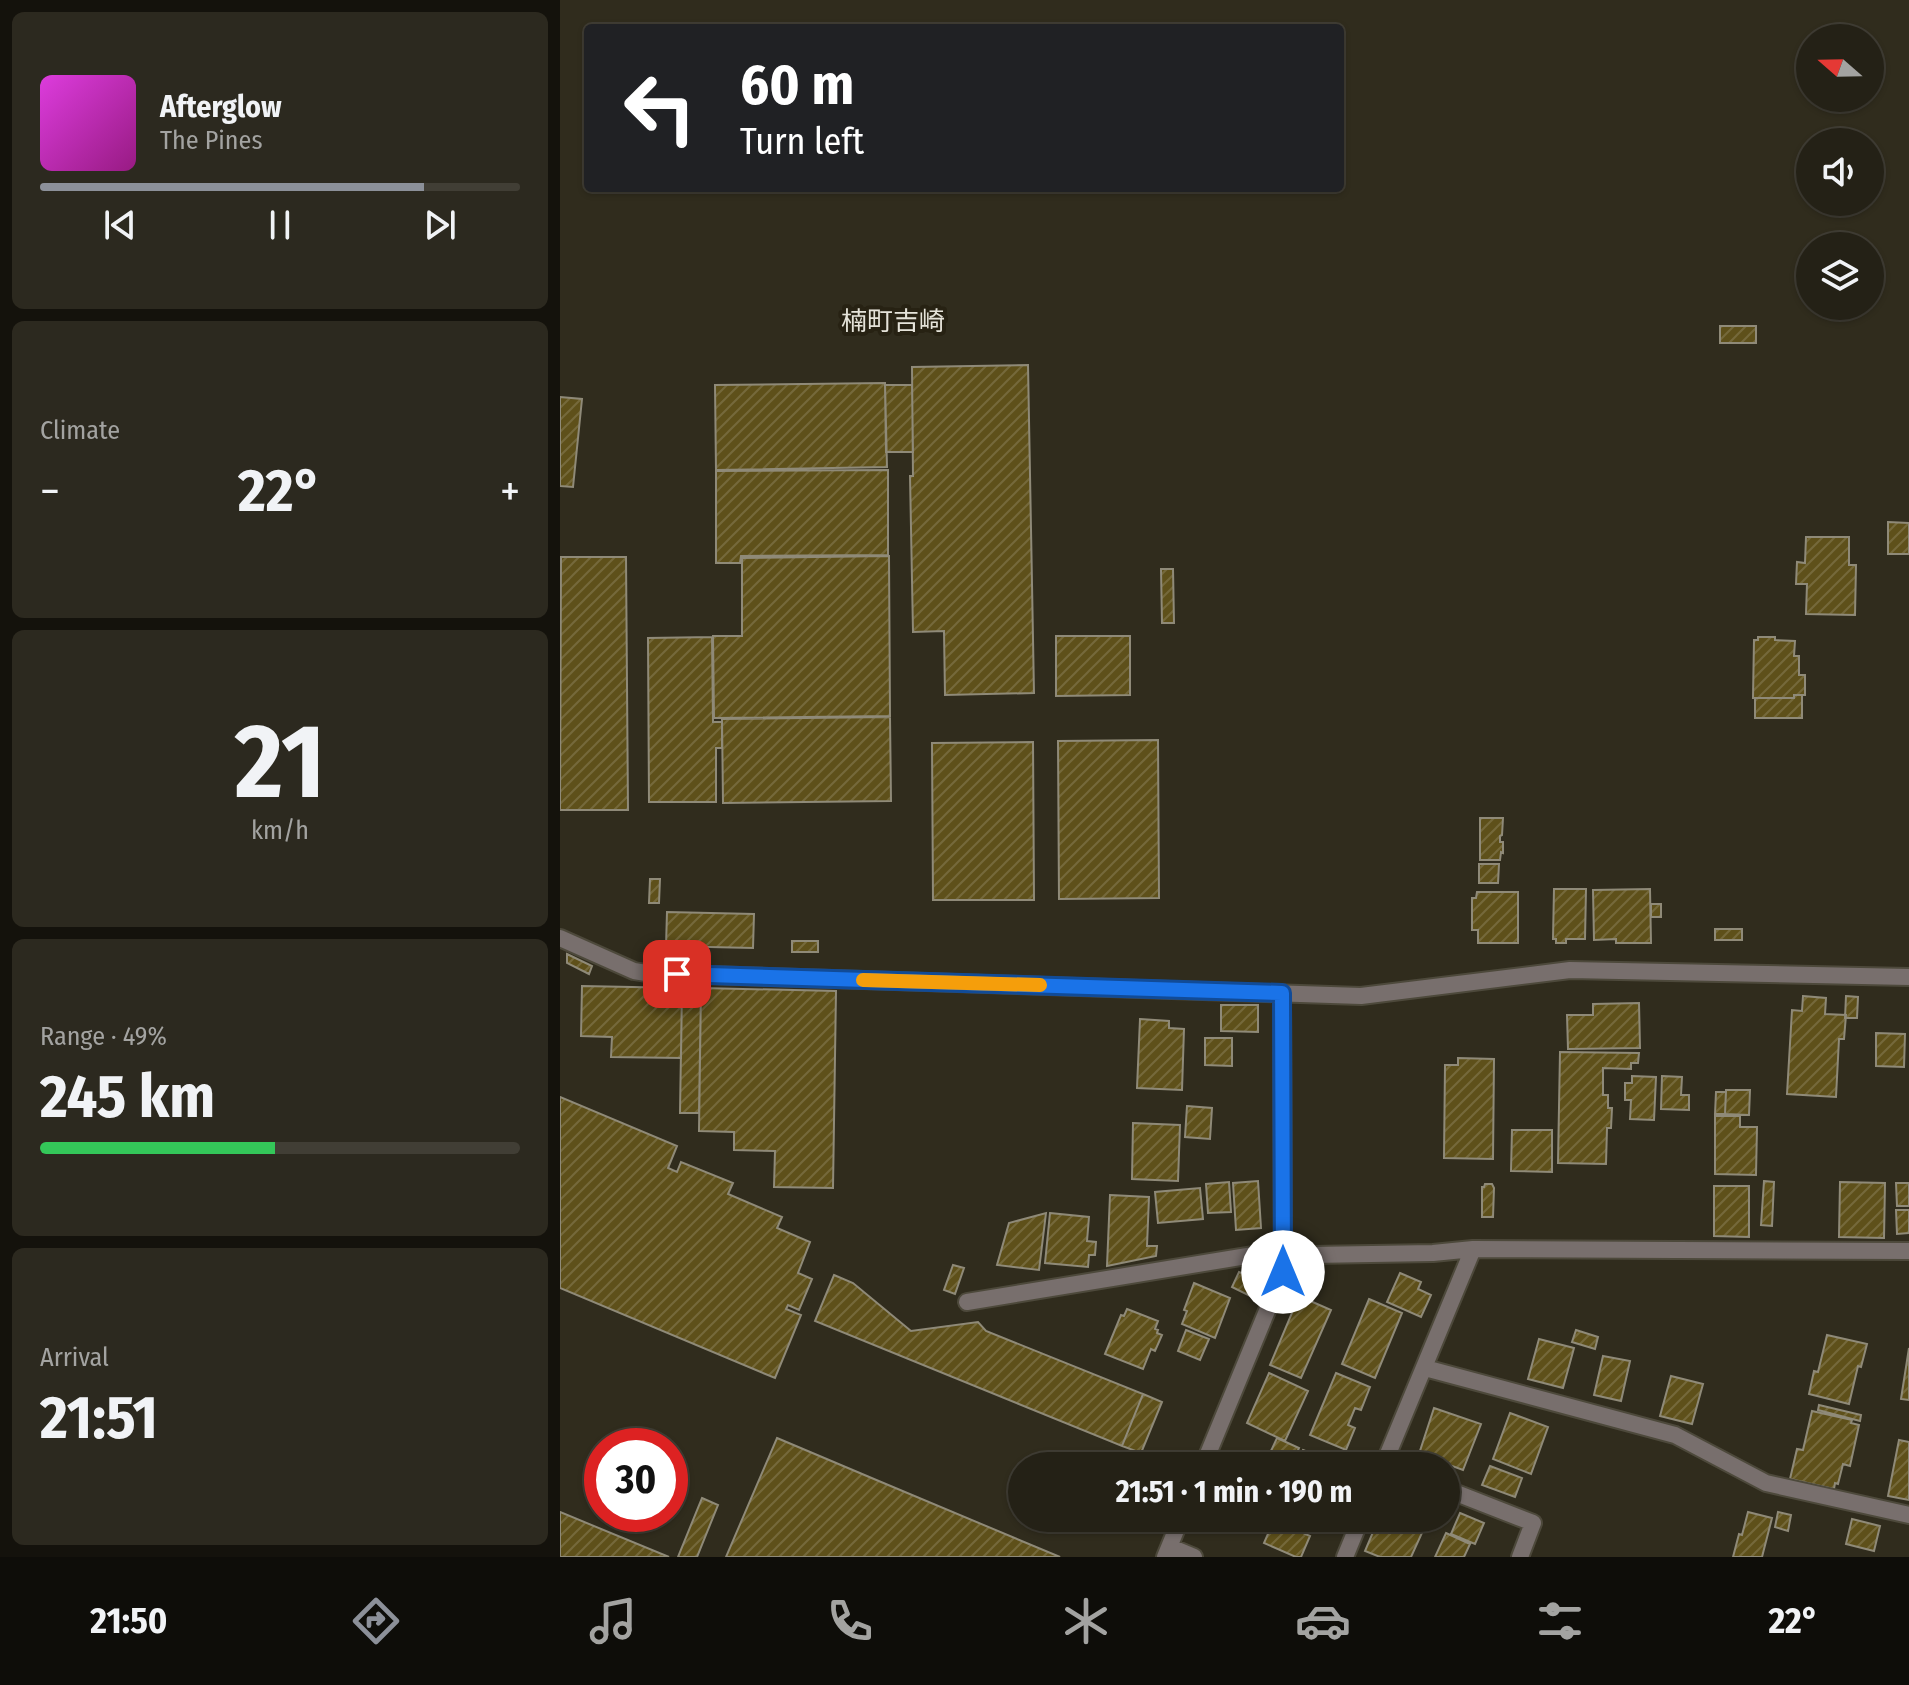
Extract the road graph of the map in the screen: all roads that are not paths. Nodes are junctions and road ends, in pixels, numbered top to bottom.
1 (560, 938) edge
2 (1909, 977) edge
3 (1282, 993) junction
4 (1473, 1249) junction
5 (1283, 1250) junction
6 (1909, 1251) edge
7 (967, 1302) dead end
8 (1425, 1368) junction
9 (1209, 1452) edge
10 (1390, 1452) edge
11 (1460, 1494) edge
12 (1909, 1515) edge
13 (1175, 1532) edge
14 (1355, 1532) edge
15 (1167, 1552) edge
16 (1194, 1557) edge
17 (1345, 1557) edge
18 (1520, 1557) edge

1 - 3 street
2 - 3 street
3 - 5 street
4 - 5 street
4 - 6 street
4 - 8 street
5 - 7 street
5 - 9 street
8 - 10 street
8 - 12 street
11 - 18 street
13 - 15 street
14 - 17 street
15 - 16 street

